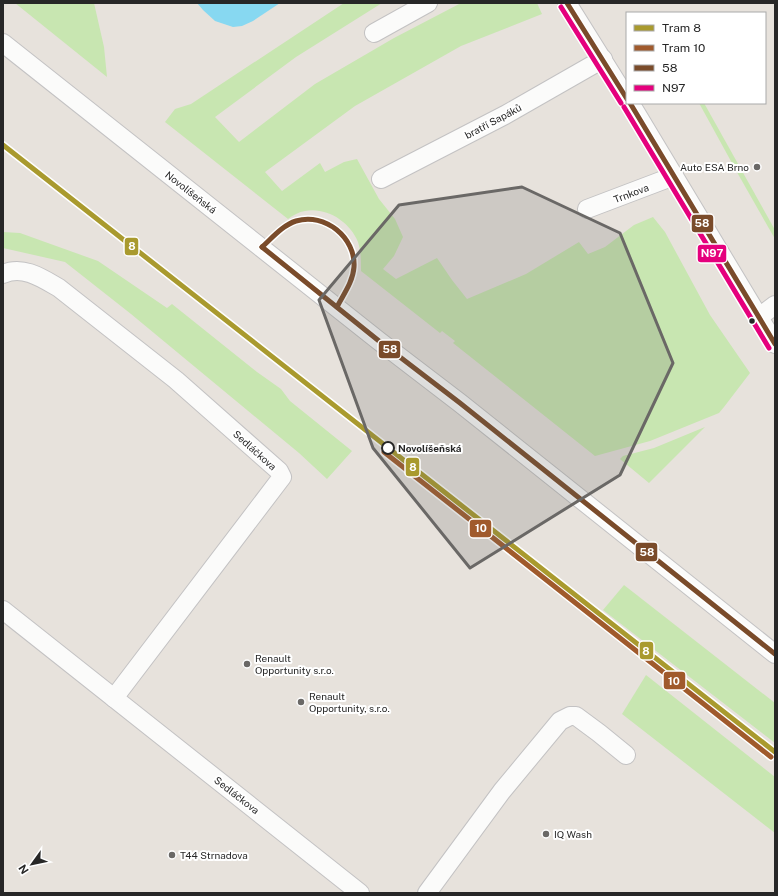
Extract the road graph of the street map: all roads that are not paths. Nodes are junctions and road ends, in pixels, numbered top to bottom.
1 (428, 3) edge
2 (567, 3) edge
3 (374, 33) dead end
4 (3, 43) edge
5 (603, 59) junction
6 (626, 97) edge
7 (631, 104) edge
8 (674, 176) junction
9 (381, 179) dead end
10 (587, 209) dead end
11 (3, 274) edge
12 (775, 305) edge
13 (759, 318) junction
14 (775, 344) edge
15 (3, 610) edge
16 (775, 654) edge
17 (114, 698) junction
18 (626, 755) dead end
19 (360, 893) edge
20 (428, 893) edge

1 - 3 street
2 - 5 street
4 - 16 street, Novolíšeňská
5 - 6 street
5 - 9 street, bratří Sapáků
7 - 8 street
8 - 10 street, Trnkova
8 - 13 street
11 - 17 street, Sedláčkova
12 - 13 street
13 - 14 street
15 - 17 street, Sedláčkova
17 - 19 street, Sedláčkova
18 - 20 street

